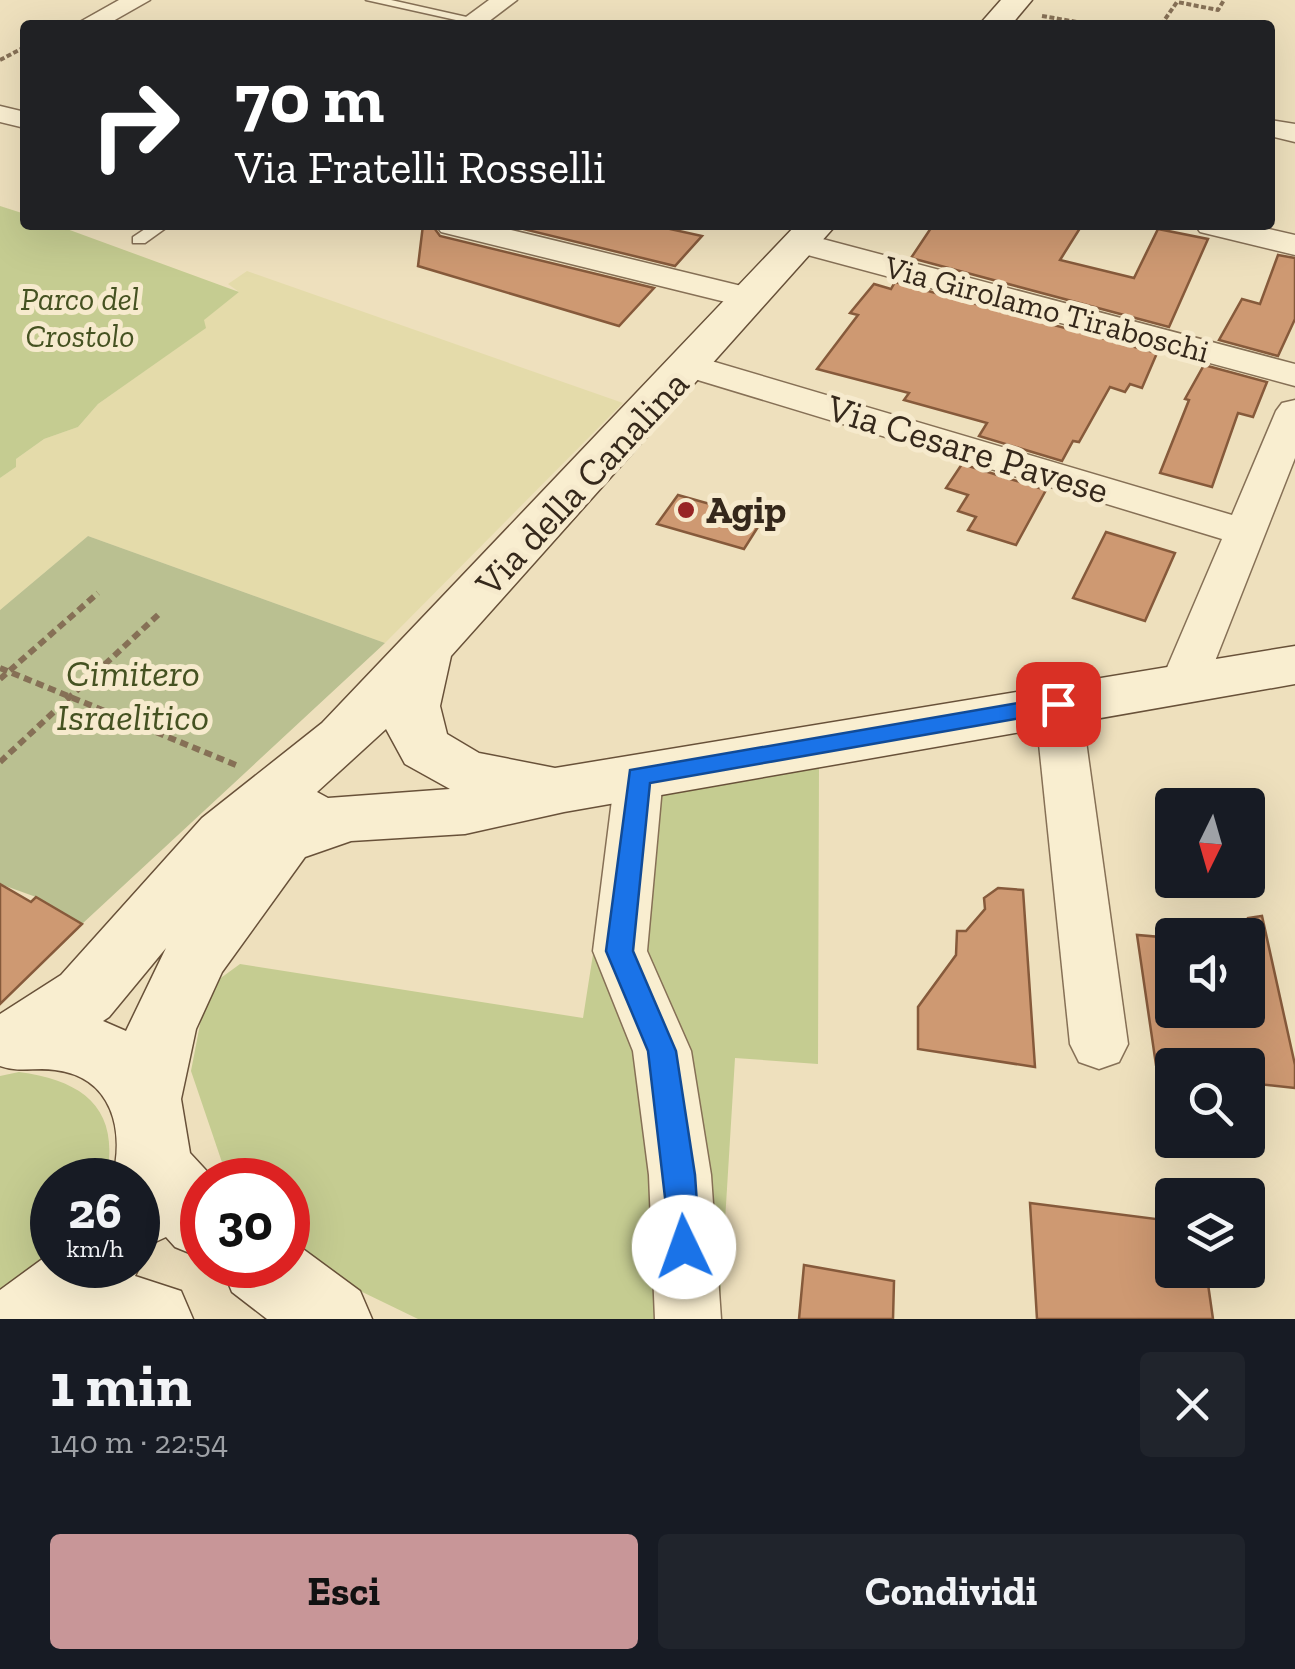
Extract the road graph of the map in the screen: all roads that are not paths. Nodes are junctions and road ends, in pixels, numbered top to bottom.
1 (138, 0) edge
2 (372, 0) edge
3 (505, 0) edge
4 (102, 20) edge
5 (457, 20) edge
6 (475, 20) edge
7 (154, 230) edge
8 (472, 230) edge
9 (1232, 230) edge
10 (139, 240) dead end
11 (821, 241) edge
12 (1295, 245) edge
13 (750, 298) junction
14 (691, 366) junction
15 (1295, 375) edge
16 (1295, 411) edge
17 (1244, 532) junction
18 (424, 653) junction
19 (1295, 666) edge
20 (1183, 684) junction
21 (1058, 704) junction
22 (343, 738) junction
23 (639, 776) junction
24 (564, 789) junction
25 (284, 840) junction
26 (14, 1040) edge
27 (1099, 1044) dead end
28 (146, 1158) edge
29 (146, 1158) edge
30 (160, 1174) edge
31 (180, 1197) edge
32 (68, 1288) edge
33 (291, 1288) edge
34 (26, 1319) edge
35 (153, 1319) edge
36 (332, 1319) edge
37 (688, 1319) edge

1 - 4 street
2 - 5 lane
3 - 6 street
7 - 10 lane
8 - 13 street
9 - 12 street
11 - 13 street, Via della Canalina
11 - 15 street, Via Girolamo Tiraboschi
13 - 14 street, Via della Canalina
14 - 17 street, Via Cesare Pavese
14 - 18 street, Via della Canalina
16 - 17 street
17 - 20 street
18 - 22 street, Via della Canalina
18 - 24 street
19 - 20 street
20 - 21 street
21 - 23 street
21 - 27 street
22 - 25 street, Via della Canalina
22 - 26 street, Via della Canalina
23 - 24 street
23 - 37 street
24 - 25 street
25 - 28 street, Via della Canalina
26 - 29 street
30 - 31 street
32 - 34 street
33 - 36 street
34 - 35 street

